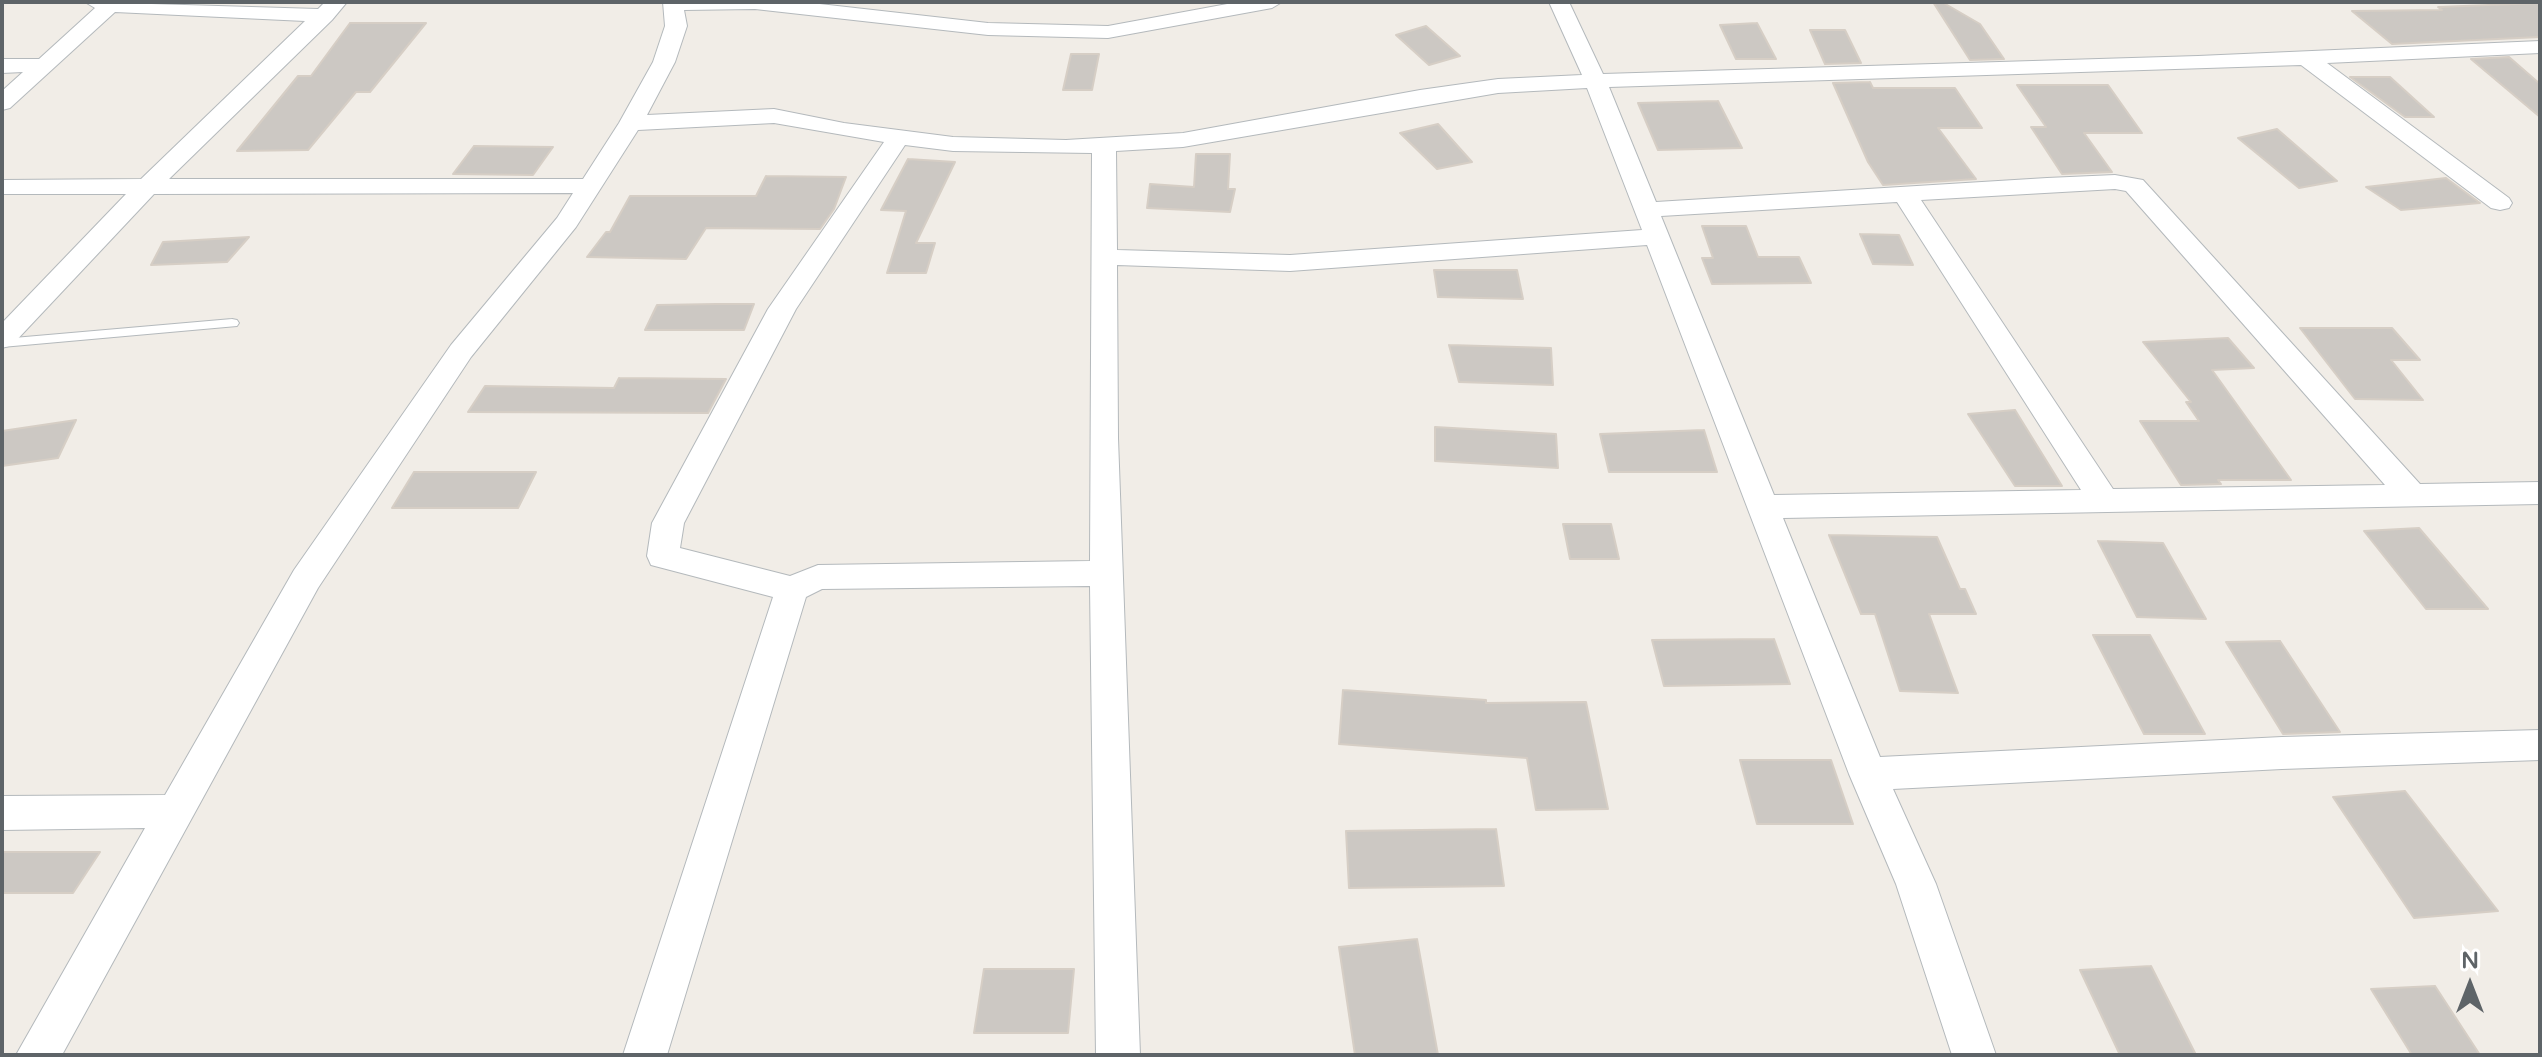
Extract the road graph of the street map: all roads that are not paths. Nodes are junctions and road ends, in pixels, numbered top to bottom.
1 (1272, 2) edge
2 (1559, 2) edge
3 (673, 3) edge
4 (103, 4) edge
5 (331, 9) edge
6 (2540, 47) edge
7 (2306, 58) junction
8 (45, 65) junction
9 (2, 66) edge
10 (1596, 82) junction
11 (2, 103) edge
12 (631, 123) junction
13 (899, 137) junction
14 (1104, 145) junction
15 (590, 186) junction
16 (2, 187) edge
17 (146, 188) junction
18 (1904, 194) junction
19 (2500, 203) dead end
20 (1650, 224) junction
21 (1103, 257) junction
22 (232, 323) dead end
23 (2, 341) edge
24 (2540, 493) edge
25 (2412, 495) junction
26 (2104, 500) junction
27 (1764, 507) junction
28 (1106, 573) junction
29 (792, 589) junction
30 (2540, 745) edge
31 (1868, 774) junction
32 (175, 811) junction
33 (2, 813) edge
34 (38, 1055) edge
35 (645, 1055) edge
36 (1118, 1055) edge
37 (1974, 1055) edge

1 - 3 street
2 - 10 street
3 - 12 street
4 - 5 street
4 - 8 street
5 - 17 street
6 - 7 street
7 - 10 street
7 - 19 street
8 - 9 street
8 - 11 street
10 - 14 street
10 - 20 street
12 - 13 street
12 - 15 street
13 - 14 street
13 - 29 street
14 - 21 street
15 - 17 street
15 - 32 street
16 - 17 street
17 - 23 street
18 - 20 street
18 - 25 street
18 - 26 street
20 - 21 street
20 - 27 street
21 - 28 street
22 - 23 lane
24 - 25 street
25 - 26 street
26 - 27 street
27 - 31 street
28 - 29 street
28 - 36 street
29 - 35 street
30 - 31 street
31 - 37 street
32 - 33 street
32 - 34 street

